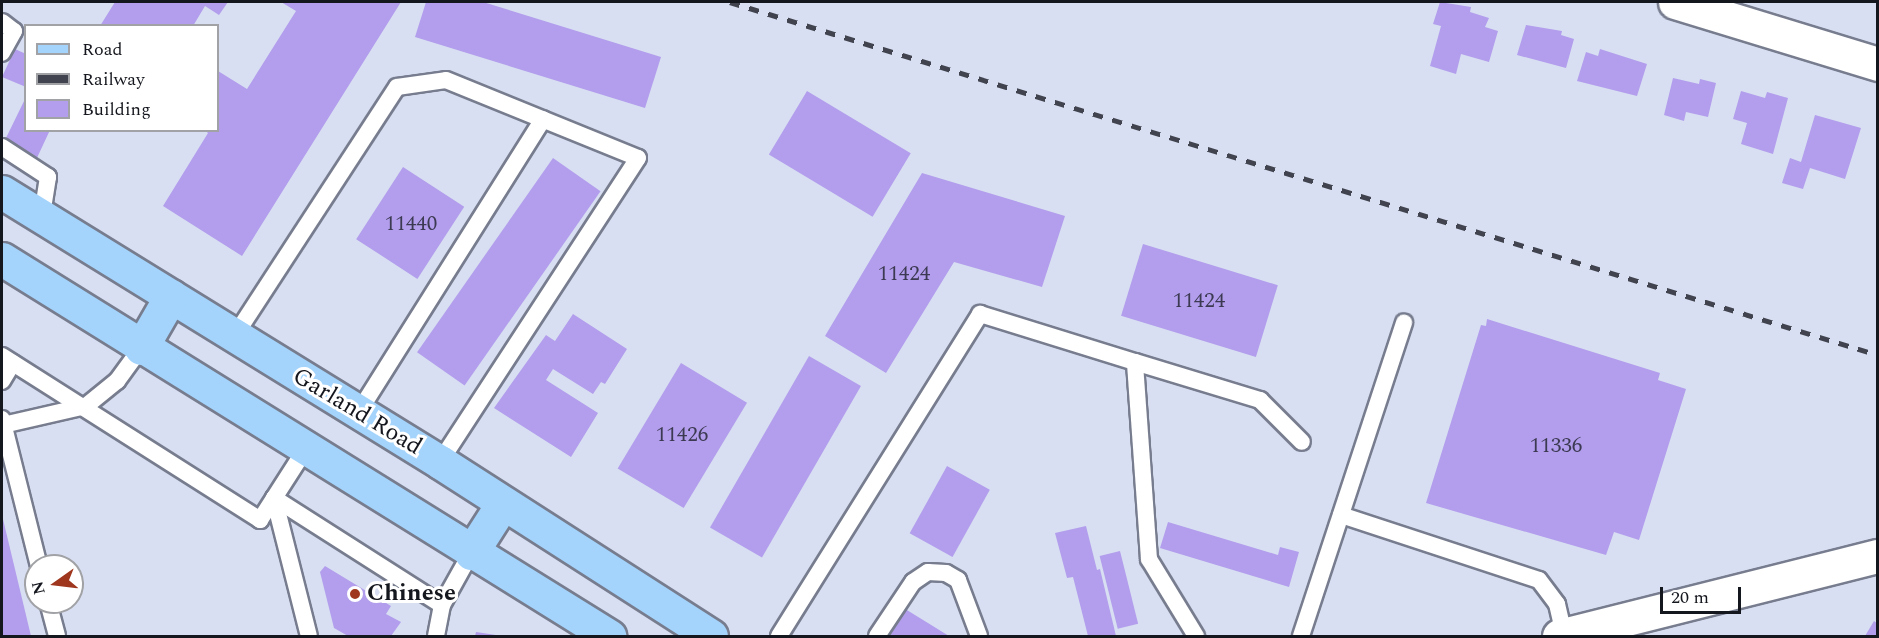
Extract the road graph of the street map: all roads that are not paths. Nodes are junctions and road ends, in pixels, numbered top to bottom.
1 (1675, 2) edge
2 (2, 22) edge
3 (2, 53) edge
4 (1878, 64) edge
5 (543, 119) junction
6 (2, 147) edge
7 (2, 192) edge
8 (42, 216) junction
9 (2, 259) edge
10 (171, 296) junction
11 (1404, 323) dead end
12 (234, 337) junction
13 (141, 348) junction
14 (8, 359) edge
15 (1135, 362) junction
16 (2, 381) edge
17 (86, 406) junction
18 (358, 413) junction
19 (2, 422) edge
20 (1302, 442) dead end
21 (305, 450) junction
22 (440, 462) junction
23 (274, 498) junction
24 (503, 503) junction
25 (1341, 515) junction
26 (471, 552) junction
27 (36, 554) edge
28 (1878, 556) edge
29 (442, 605) junction
30 (51, 614) edge
31 (976, 630) edge
32 (57, 636) edge
33 (309, 636) edge
34 (436, 636) edge
35 (609, 636) edge
36 (711, 636) edge
37 (779, 636) edge
38 (878, 636) edge
39 (1196, 636) edge
40 (1301, 636) edge
41 (1561, 636) edge

1 - 4 street
2 - 3 lane
5 - 12 lane
5 - 18 lane
5 - 22 lane
6 - 8 lane
7 - 8 main road, Garland Road
8 - 10 main road, Garland Road
9 - 13 main road
10 - 12 main road, Garland Road
10 - 13 main road
11 - 25 lane
12 - 18 main road, Garland Road
13 - 17 lane
13 - 21 main road
14 - 16 lane
14 - 17 lane
15 - 20 lane
15 - 37 lane
15 - 39 lane
17 - 19 lane
17 - 23 lane
18 - 22 main road, Garland Road
19 - 27 lane
21 - 23 lane
21 - 26 main road
22 - 24 main road, Garland Road
23 - 29 lane
23 - 33 lane
24 - 26 main road
24 - 36 main road, Garland Road
25 - 40 lane
25 - 41 lane
26 - 29 lane
26 - 35 main road
28 - 41 street
29 - 34 lane
30 - 32 lane
31 - 38 lane

